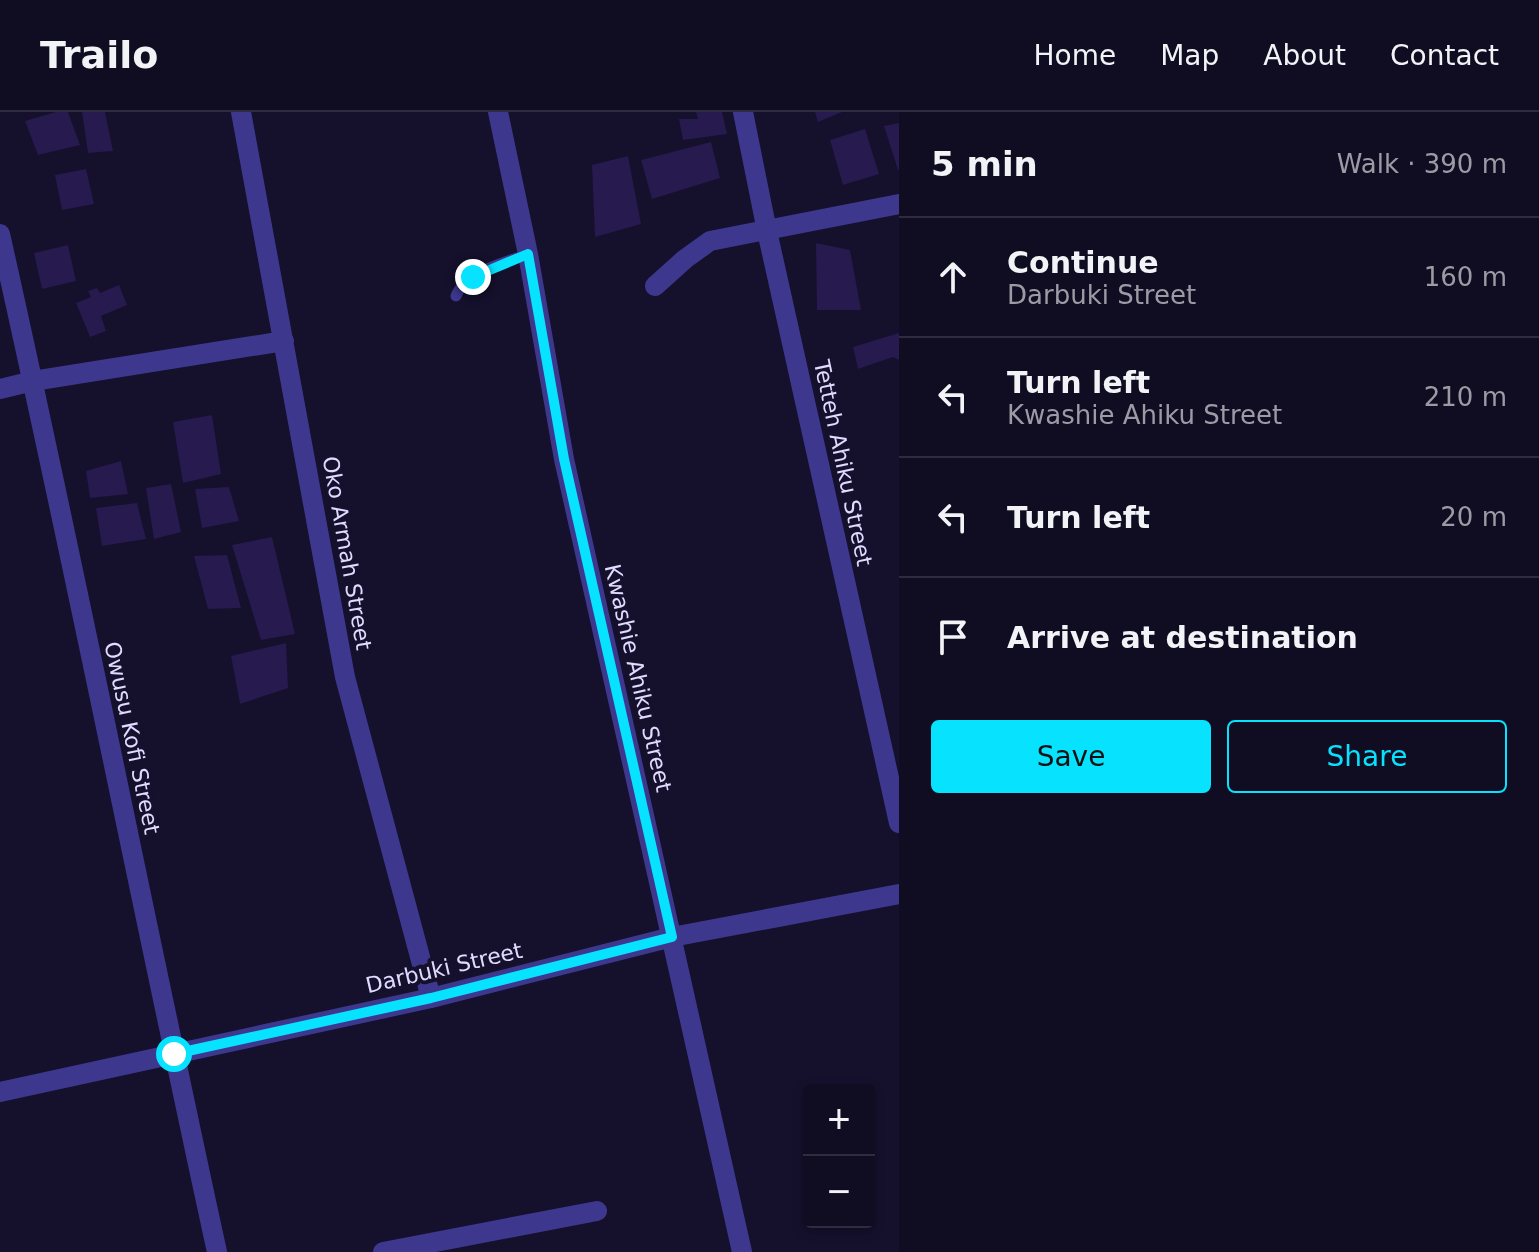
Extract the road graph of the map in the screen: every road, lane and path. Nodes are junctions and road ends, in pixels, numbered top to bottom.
1 (241, 112) edge
2 (498, 112) edge
3 (743, 112) edge
4 (899, 204) edge
5 (767, 231) junction
6 (0, 234) edge
7 (528, 254) junction
8 (655, 286) dead end
9 (456, 296) dead end
10 (284, 341) junction
11 (33, 381) junction
12 (0, 389) edge
13 (899, 823) edge
14 (899, 894) edge
15 (672, 937) junction
16 (431, 998) junction
17 (174, 1054) junction
18 (0, 1092) edge
19 (597, 1211) dead end
20 (217, 1252) edge
21 (383, 1252) edge
22 (742, 1252) edge

1 - 10 street, Oko Armah Street
2 - 7 street, Kwashie Ahiku Street
3 - 5 street, Tetteh Ahiku Street
4 - 5 street
5 - 8 street
5 - 13 street, Tetteh Ahiku Street
6 - 11 street, Owusu Kofi Street
7 - 9 lane
7 - 15 street, Kwashie Ahiku Street
10 - 11 street
10 - 16 street, Oko Armah Street
11 - 12 street
11 - 17 street, Owusu Kofi Street
14 - 15 street, Darbuki Street
15 - 16 street, Darbuki Street
15 - 22 street, Kwashie Ahiku Street
16 - 17 street, Darbuki Street
17 - 18 street, Darbuki Street
17 - 20 street, Owusu Kofi Street
19 - 21 street

